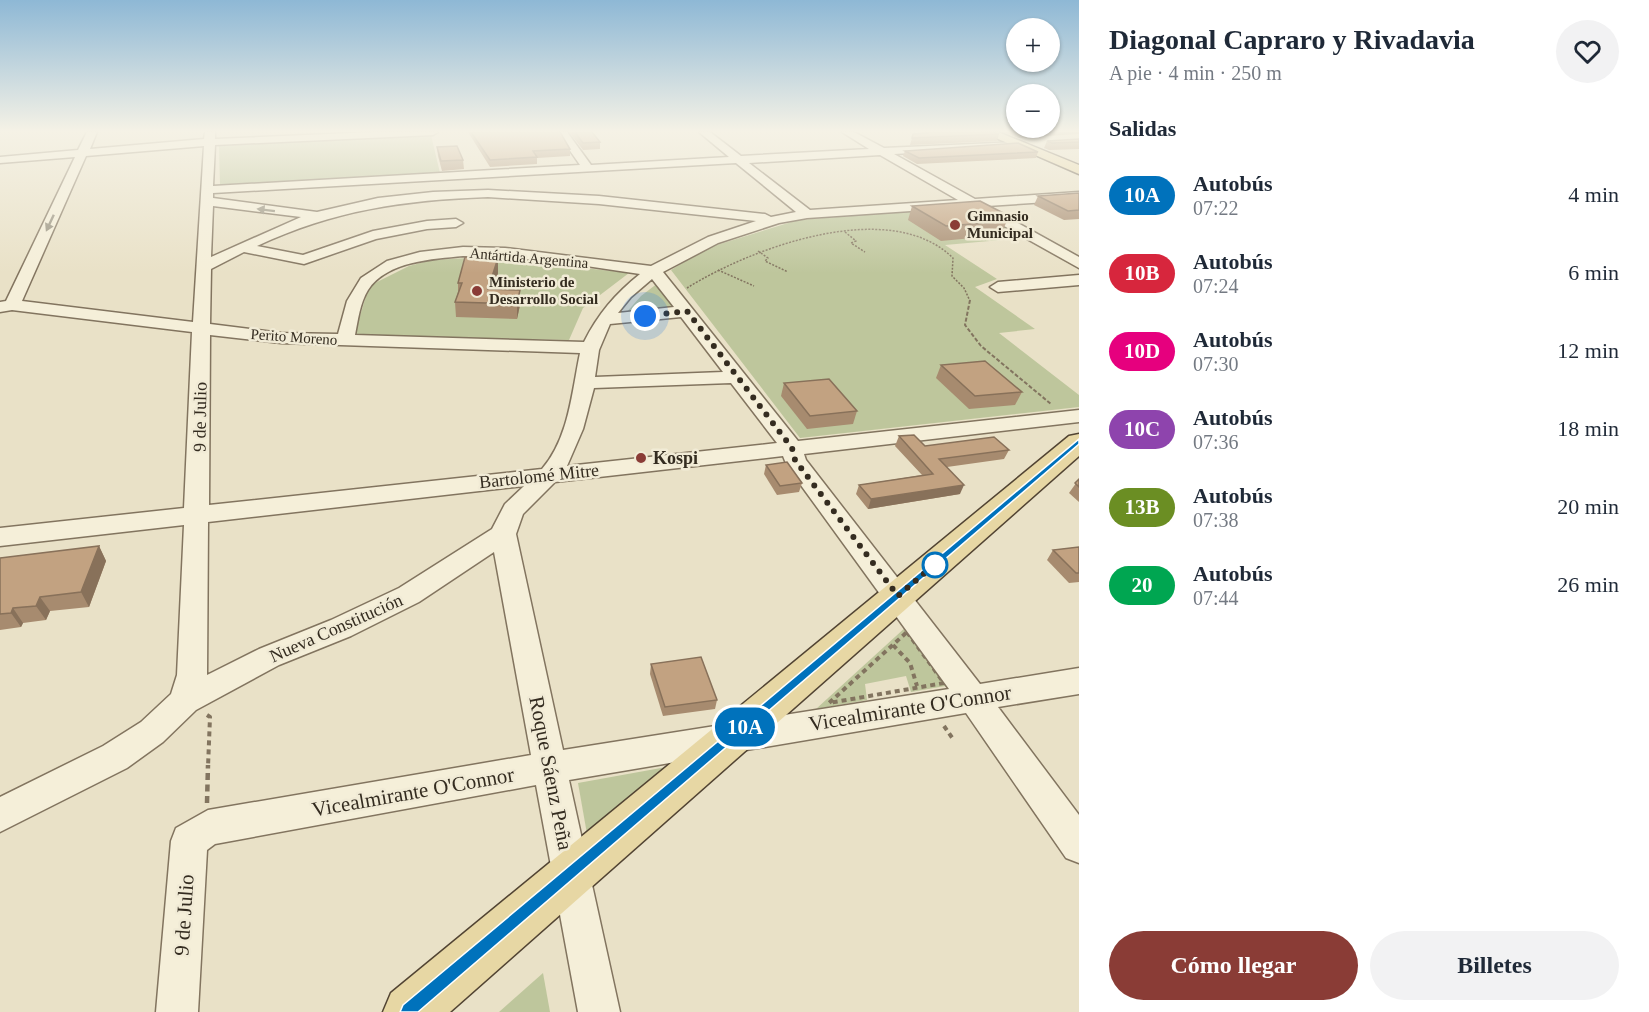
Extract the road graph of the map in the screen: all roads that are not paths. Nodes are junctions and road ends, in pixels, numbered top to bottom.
1 (69, 179) edge
2 (208, 179) edge
3 (402, 179) edge
4 (430, 179) edge
5 (763, 179) edge
6 (931, 179) edge
7 (207, 195) junction
8 (432, 195) junction
9 (1079, 196) edge
10 (973, 203) junction
11 (324, 214) junction
12 (807, 214) junction
13 (776, 219) junction
14 (456, 223) dead end
15 (241, 247) junction
16 (1079, 263) edge
17 (203, 267) junction
18 (654, 271) junction
19 (1079, 280) edge
20 (998, 287) dead end
21 (682, 305) junction
22 (6, 306) edge
23 (603, 320) junction
24 (202, 328) junction
25 (345, 340) junction
26 (590, 348) junction
27 (738, 377) junction
28 (585, 383) junction
29 (1075, 425) edge
30 (792, 448) junction
31 (550, 475) junction
32 (198, 515) junction
33 (503, 534) junction
34 (0, 537) edge
35 (898, 596) junction
36 (1079, 681) edge
37 (973, 698) junction
38 (185, 701) junction
39 (732, 738) junction
40 (552, 767) junction
41 (207, 810) joint
42 (0, 815) edge
43 (1079, 845) edge
44 (570, 876) junction
45 (177, 1012) edge
46 (410, 1012) edge
47 (599, 1012) edge

1 -> 22 street
2 - 7 street, 9 de Julio
3 - 7 street
4 - 8 street
5 - 12 street
6 - 10 street
11 -> 7 street
7 - 17 street, 9 de Julio
8 - 11 street
8 - 13 street
9 - 10 street
10 - 12 street
10 - 16 street
11 - 15 street
12 - 13 street
13 - 18 street
14 - 15 street
15 - 17 street
17 - 24 street, 9 de Julio
18 - 21 street
18 - 23 street
18 - 25 street, Antártida Argentina
19 - 20 street
21 - 23 street
21 - 27 street
22 - 24 street, Perito Moreno
23 - 26 street
24 - 25 street, Perito Moreno
24 - 32 street, 9 de Julio
25 - 26 street, Perito Moreno
26 - 28 street
27 - 28 street
27 - 30 street
28 - 31 street
29 - 30 street, Bartolomé Mitre
29 - 35 main road
30 - 31 street, Bartolomé Mitre
30 - 35 street
31 - 32 street, Bartolomé Mitre
31 - 33 street
32 - 34 street, Bartolomé Mitre
32 - 38 street, 9 de Julio
33 - 38 street, Nueva Constitución
33 - 40 street, Roque Sáenz Peña
35 - 37 street
35 - 39 main road
36 - 37 street, Vicealmirante O'Connor
37 - 39 street, Vicealmirante O'Connor
37 - 43 street
38 - 42 street, Nueva Constitución
39 - 40 street, Vicealmirante O'Connor
39 - 44 main road
40 - 41 street, Vicealmirante O'Connor
40 - 44 street, Roque Sáenz Peña
41 - 45 street, 9 de Julio
44 - 46 main road
44 - 47 street, Roque Sáenz Peña

